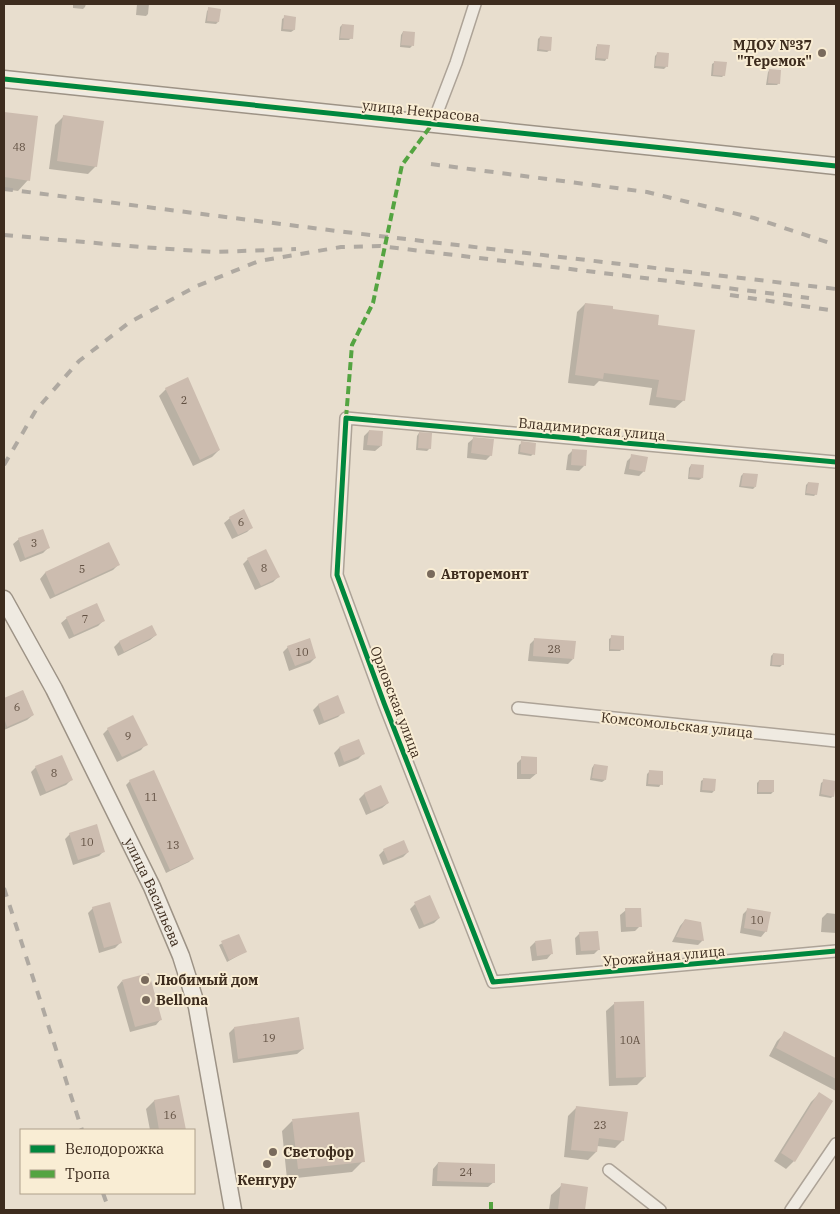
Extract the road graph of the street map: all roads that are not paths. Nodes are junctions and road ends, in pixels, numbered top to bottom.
1 (475, 4) edge
2 (4, 79) edge
3 (433, 123) junction
4 (836, 166) edge
5 (346, 418) joint
6 (836, 462) edge
7 (4, 599) edge
8 (518, 708) dead end
9 (836, 741) edge
10 (836, 951) edge
11 (493, 982) joint
12 (836, 1144) edge
13 (609, 1170) dead end
14 (233, 1210) edge
15 (660, 1210) edge
16 (791, 1210) edge

1 - 3 street
2 - 3 street, улица Некрасова
3 - 4 street, улица Некрасова
5 - 6 street, Владимирская улица
5 - 11 street, Орловская улица
7 - 14 street, улица Васильева
8 - 9 street, Комсомольская улица
10 - 11 street, Урожайная улица
12 - 16 street
13 - 15 street

